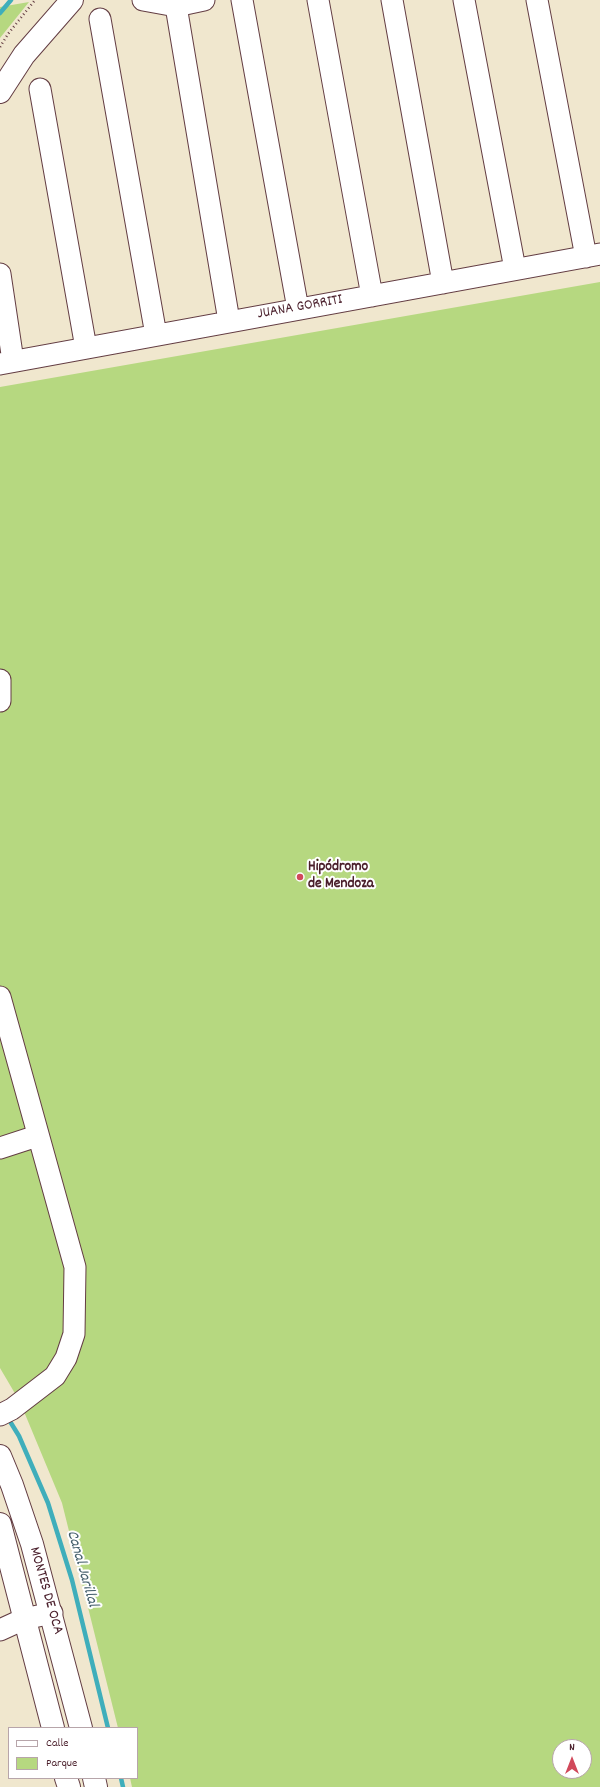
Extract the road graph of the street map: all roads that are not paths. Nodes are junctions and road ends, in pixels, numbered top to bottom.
1 (143, 0) edge
2 (204, 0) edge
3 (242, 0) edge
4 (318, 0) edge
5 (392, 0) edge
6 (464, 0) edge
7 (537, 0) edge
8 (69, 1) edge
9 (176, 6) junction
10 (100, 20) dead end
11 (40, 89) dead end
12 (0, 92) edge
13 (593, 256) edge
14 (515, 269) junction
15 (0, 274) edge
16 (443, 283) junction
17 (372, 296) junction
18 (298, 309) junction
19 (229, 321) junction
20 (156, 335) junction
21 (86, 348) junction
22 (7, 362) edge
23 (0, 680) edge
24 (0, 700) edge
25 (0, 997) edge
26 (37, 1136) junction
27 (0, 1148) edge
28 (0, 1415) edge
29 (0, 1456) edge
30 (0, 1524) edge
31 (52, 1613) junction
32 (24, 1619) junction
33 (0, 1630) edge
34 (53, 1727) edge
35 (81, 1727) edge

1 - 9 street
2 - 9 street
3 - 18 street
4 - 17 street
5 - 16 street
6 - 14 street
7 - 13 street
8 - 12 main road
9 - 19 street
10 - 20 street
11 - 21 street
13 - 14 street, JUANA GORRITI
14 - 16 street, JUANA GORRITI
15 - 22 street
16 - 17 street, JUANA GORRITI
17 - 18 street, JUANA GORRITI
18 - 19 street, JUANA GORRITI
19 - 20 street, JUANA GORRITI
20 - 21 street, JUANA GORRITI
21 - 22 street, JUANA GORRITI
23 - 24 street
25 - 26 street
26 - 27 street
26 - 28 street
29 - 31 main road, MONTES DE OCA
30 - 32 main road, MONTES DE OCA
31 - 32 street
31 - 35 main road, MONTES DE OCA
32 - 33 street
32 - 34 main road, MONTES DE OCA

